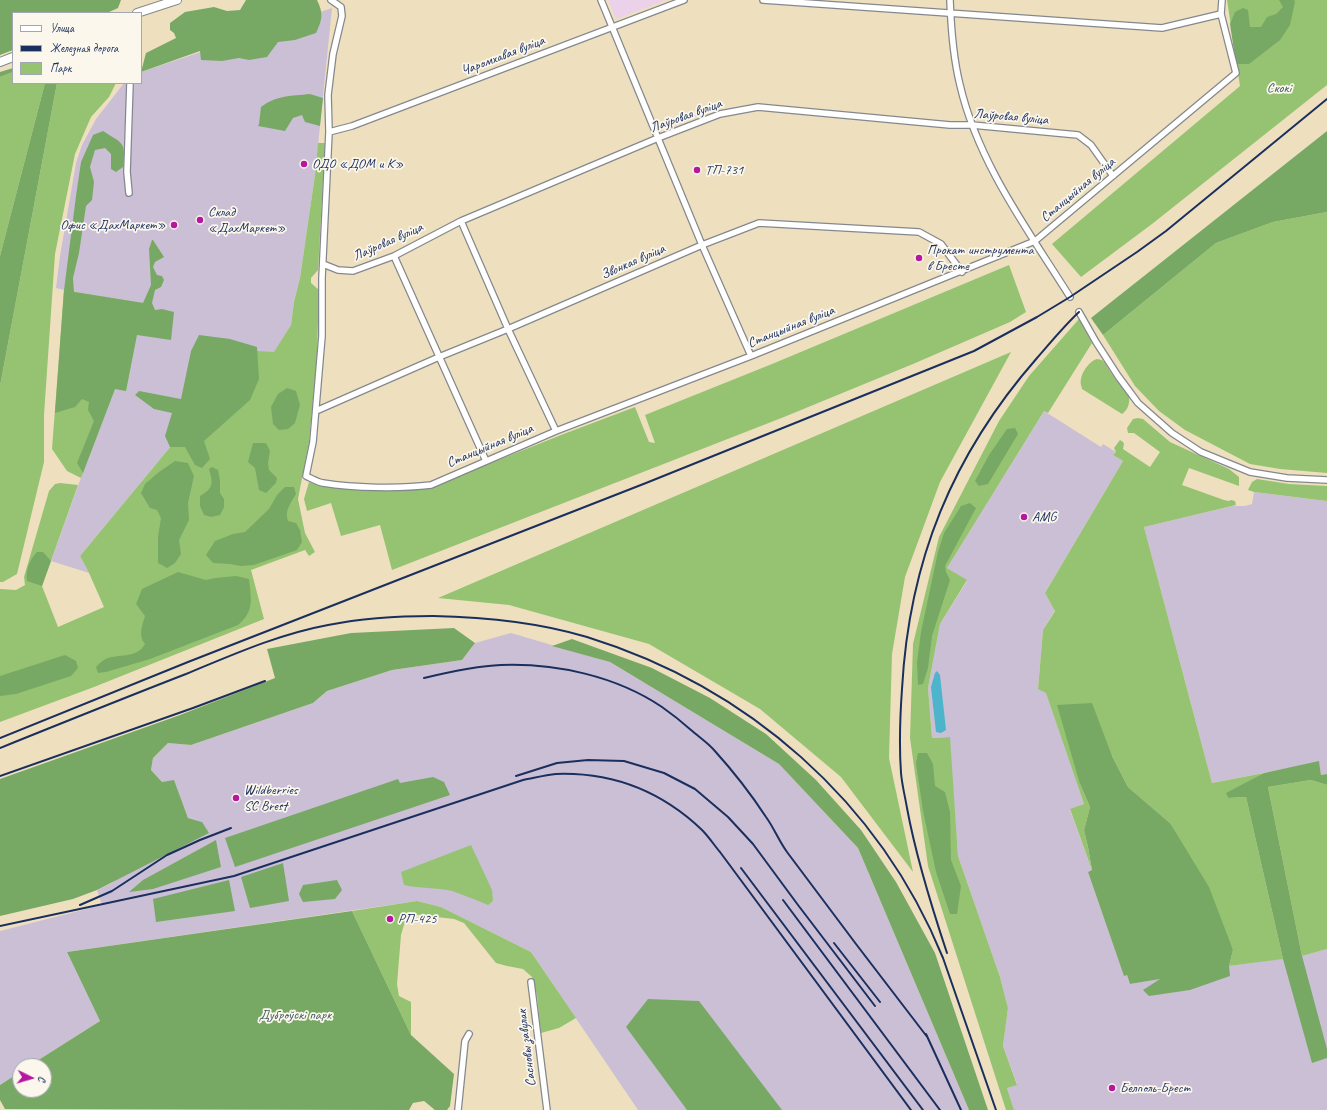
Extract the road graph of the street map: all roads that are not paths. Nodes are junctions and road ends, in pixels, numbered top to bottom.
1 (177, 0) edge
2 (333, 0) edge
3 (601, 0) edge
4 (684, 0) edge
5 (762, 0) edge
6 (950, 0) edge
7 (1222, 0) edge
8 (140, 12) edge
9 (950, 13) junction
10 (1221, 14) junction
11 (612, 28) junction
12 (12, 57) edge
13 (0, 62) edge
14 (130, 84) edge
15 (972, 125) junction
16 (329, 132) junction
17 (658, 138) junction
18 (1113, 176) junction
19 (128, 193) dead end
20 (461, 221) junction
21 (1035, 241) junction
22 (702, 245) junction
23 (394, 256) junction
24 (323, 264) junction
25 (962, 272) junction
26 (1070, 297) dead end
27 (1079, 312) dead end
28 (508, 329) junction
29 (751, 356) junction
30 (439, 357) junction
31 (316, 412) junction
32 (556, 430) junction
33 (486, 461) junction
34 (1327, 480) edge
35 (531, 982) dead end
36 (468, 1034) dead end
37 (458, 1110) edge
38 (547, 1110) edge

1 - 8 main road
2 - 16 street
3 - 11 street
4 - 11 street, Чаромхавая вуліца
5 - 9 street
6 - 9 street
7 - 10 street
9 - 10 street
9 - 15 street
10 - 18 street, Станцыйная вуліца
11 - 16 street, Чаромхавая вуліца
11 - 17 street
12 - 13 main road
14 - 19 street
15 - 17 street, Лаўровая вуліца
15 - 18 street, Лаўровая вуліца
15 - 21 street
16 - 24 street
17 - 20 street, Лаўровая вуліца
17 - 22 street
18 - 21 street, Станцыйная вуліца
20 - 23 street, Лаўровая вуліца
20 - 28 street
21 - 25 street, Станцыйная вуліца
21 - 26 street
22 - 25 street, Звонкая вуліца
22 - 28 street, Звонкая вуліца
22 - 29 street
23 - 24 street, Лаўровая вуліца
23 - 30 street
24 - 31 street
25 - 29 street, Станцыйная вуліца
27 - 34 street
28 - 30 street, Звонкая вуліца
28 - 32 street
29 - 32 street, Станцыйная вуліца
30 - 31 street, Звонкая вуліца
30 - 33 street
31 - 33 street, Станцыйная вуліца
32 - 33 street, Станцыйная вуліца
35 - 38 street, Сасновы завулак
36 - 37 street

